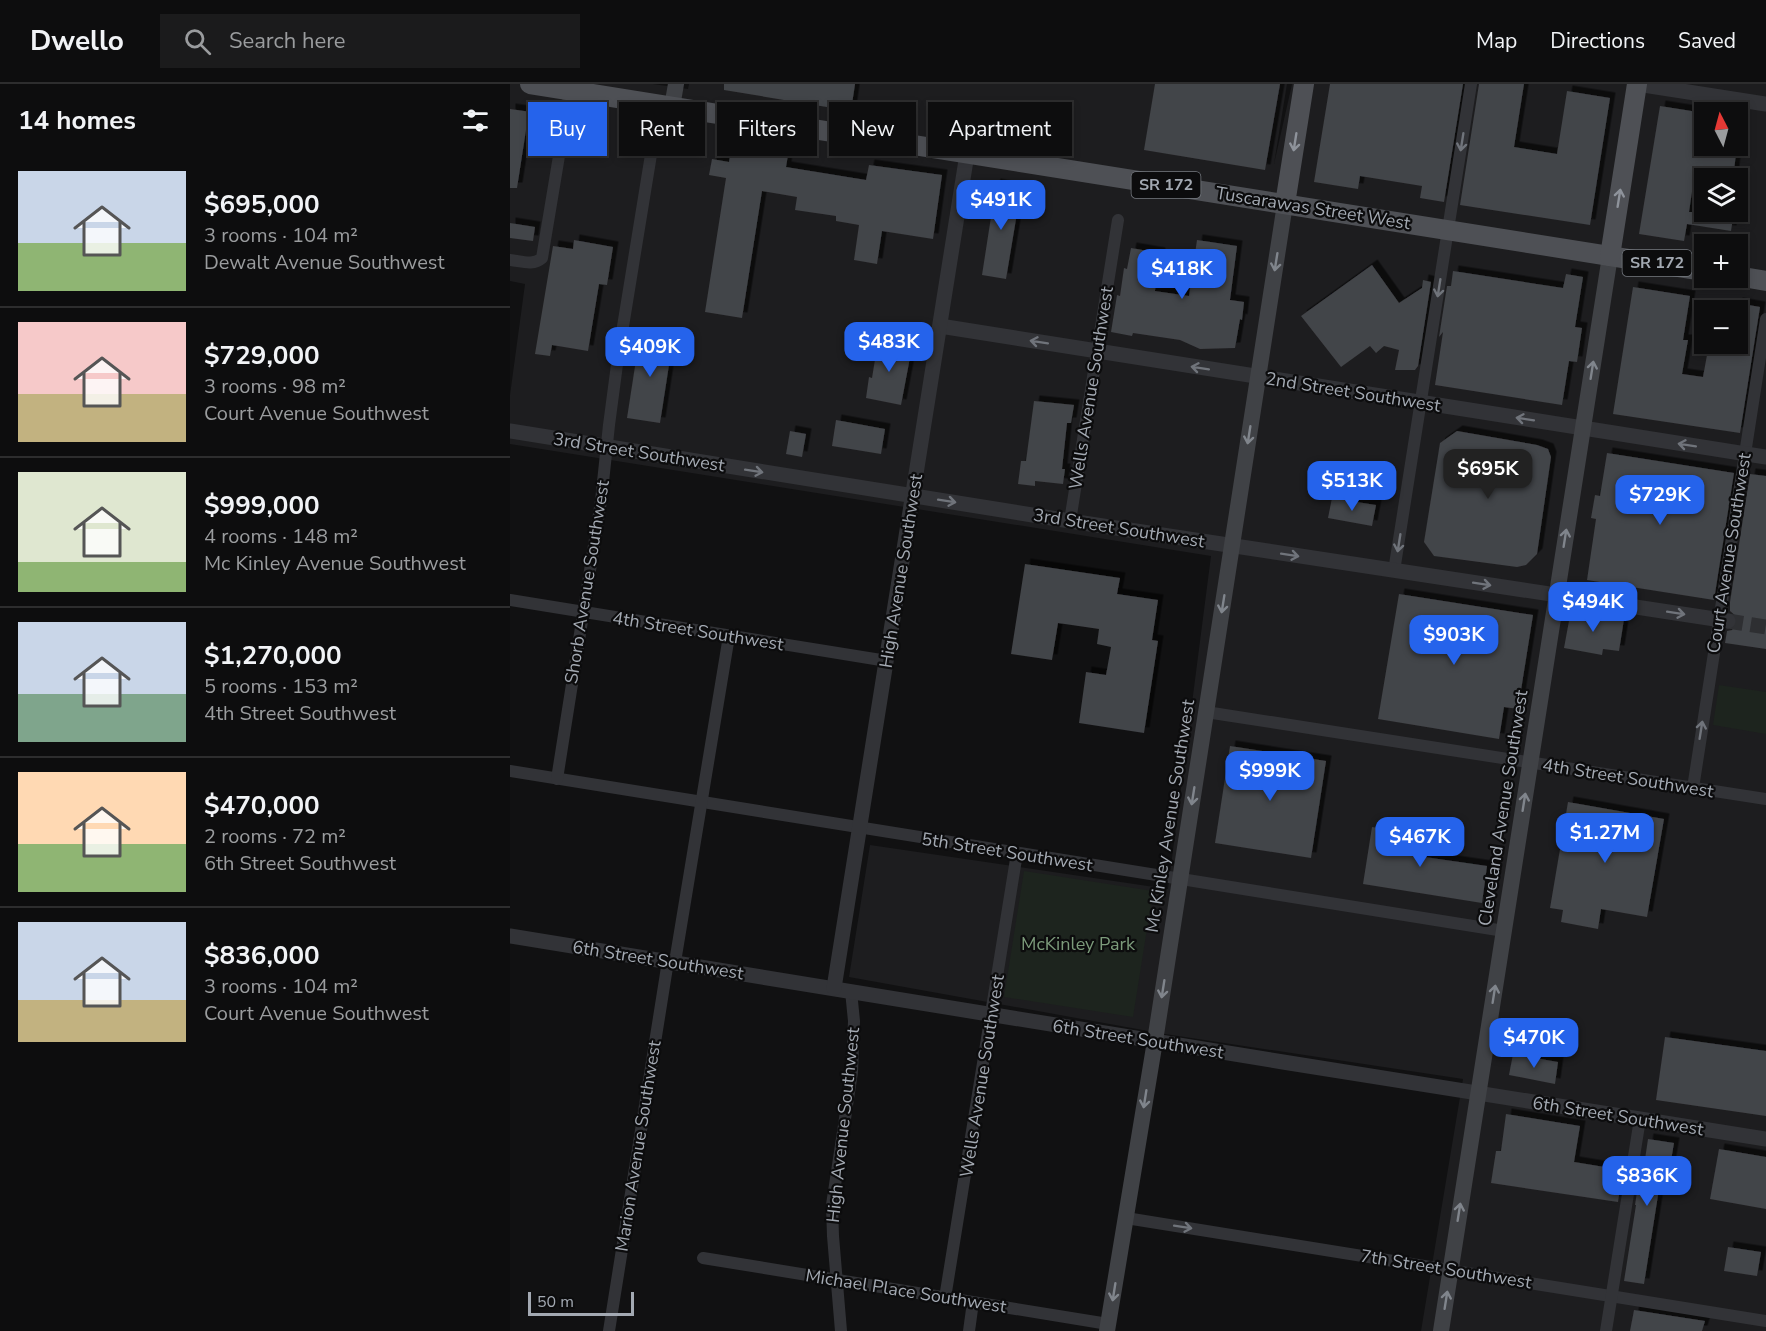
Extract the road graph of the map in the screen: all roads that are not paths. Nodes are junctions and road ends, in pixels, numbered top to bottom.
1 (530, 84) edge
2 (676, 84) edge
3 (1304, 84) edge
4 (1471, 84) edge
5 (1637, 84) edge
6 (570, 90) junction
7 (646, 102) edge
8 (673, 102) edge
9 (1766, 104) edge
10 (705, 111) edge
11 (928, 148) edge
12 (651, 156) edge
13 (967, 156) edge
14 (980, 156) edge
15 (1285, 204) junction
16 (1118, 220) dead end
17 (1448, 230) junction
18 (1610, 256) junction
19 (510, 260) edge
20 (1694, 269) edge
21 (1748, 278) edge
22 (1766, 281) edge
23 (1766, 319) edge
24 (940, 326) junction
25 (1097, 351) junction
26 (1258, 378) junction
27 (1421, 403) junction
28 (1583, 428) junction
29 (510, 431) edge
30 (607, 447) junction
31 (1745, 454) junction
32 (1766, 457) edge
33 (912, 496) junction
34 (1070, 521) junction
35 (1232, 546) junction
36 (1394, 571) junction
37 (1555, 595) junction
38 (510, 600) edge
39 (583, 612) junction
40 (1723, 621) junction
41 (729, 636) junction
42 (886, 661) junction
43 (1206, 712) junction
44 (1530, 763) junction
45 (510, 771) edge
46 (557, 779) junction
47 (1693, 788) junction
48 (1766, 799) edge
49 (702, 803) junction
50 (860, 829) junction
51 (1017, 853) junction
52 (1180, 879) junction
53 (1504, 931) junction
54 (510, 936) edge
55 (672, 962) junction
56 (834, 988) junction
57 (851, 991) junction
58 (992, 1014) junction
59 (1155, 1041) junction
60 (1478, 1094) junction
61 (1640, 1119) junction
62 (1766, 1139) edge
63 (1126, 1218) junction
64 (703, 1258) dead end
65 (1450, 1270) junction
66 (837, 1280) junction
67 (1612, 1295) junction
68 (945, 1298) junction
69 (973, 1302) junction
70 (1766, 1321) edge
71 (1108, 1327) edge
72 (609, 1331) edge
73 (842, 1331) edge
74 (969, 1331) edge
75 (1441, 1331) edge
76 (1606, 1331) edge

1 - 6 main road, Tuscarawas Street West / SR 172
2 - 8 main road
3 -> 15 main road
4 -> 17 street
5 - 9 street
18 -> 5 main road
6 - 7 main road, Tuscarawas Street West / SR 172
6 - 19 street
10 - 11 main road, Tuscarawas Street West / SR 172
12 - 30 street, Shorb Avenue Southwest
13 - 24 street, High Avenue Southwest
14 - 15 main road, Tuscarawas Street West / SR 172
15 - 17 main road, Tuscarawas Street West / SR 172
15 -> 26 main road, Mc Kinley Avenue Southwest
16 - 25 street, Wells Avenue Southwest
17 - 18 main road, Tuscarawas Street West / SR 172
17 -> 27 street
18 - 20 main road, Tuscarawas Street West / SR 172
28 -> 18 main road, Cleveland Avenue Southwest
21 - 22 main road
23 - 31 street, Court Avenue Southwest
25 -> 24 street, 2nd Street Southwest
24 - 33 street, High Avenue Southwest
26 -> 25 street, 2nd Street Southwest
25 - 34 street, Wells Avenue Southwest
26 - 27 street, 2nd Street Southwest
26 -> 35 main road, Mc Kinley Avenue Southwest
28 -> 27 street, 2nd Street Southwest
27 -> 36 street
31 -> 28 street, 2nd Street Southwest
37 -> 28 main road, Cleveland Avenue Southwest
29 - 30 street, 3rd Street Southwest
30 -> 33 street, 3rd Street Southwest
30 - 39 street, Shorb Avenue Southwest
31 - 32 street, 2nd Street Southwest
31 - 40 street, Court Avenue Southwest
33 -> 34 street, 3rd Street Southwest
33 - 42 street, High Avenue Southwest
34 - 35 street, 3rd Street Southwest
35 -> 36 street, 3rd Street Southwest
35 -> 43 main road, Mc Kinley Avenue Southwest
36 -> 37 street, 3rd Street Southwest
37 -> 40 street, 3rd Street Southwest
37 - 44 main road, Cleveland Avenue Southwest
38 - 39 street, 4th Street Southwest
39 - 41 street, 4th Street Southwest
39 - 46 street, Shorb Avenue Southwest
47 -> 40 street, Court Avenue Southwest
41 - 42 street, 4th Street Southwest
41 - 49 street, Marion Avenue Southwest
42 - 50 street, High Avenue Southwest
43 - 44 street, 4th Street Southwest
43 -> 52 main road, Mc Kinley Avenue Southwest
44 - 47 street, 4th Street Southwest
53 -> 44 main road, Cleveland Avenue Southwest
45 - 46 street, 5th Street Southwest
46 - 49 street, 5th Street Southwest
47 - 48 street, 4th Street Southwest
49 - 50 street, 5th Street Southwest
49 - 55 street, Marion Avenue Southwest
50 - 51 street, 5th Street Southwest
50 - 56 street, High Avenue Southwest
51 - 52 street, 5th Street Southwest
51 - 58 street, Wells Avenue Southwest
52 - 53 street, 5th Street Southwest
52 -> 59 main road, Mc Kinley Avenue Southwest
60 -> 53 main road, Cleveland Avenue Southwest
54 - 55 street, 6th Street Southwest
55 - 56 street, 6th Street Southwest
55 - 72 street, Marion Avenue Southwest
56 - 57 street, 6th Street Southwest
57 - 58 street, 6th Street Southwest
57 - 66 street, High Avenue Southwest
58 - 59 street, 6th Street Southwest
58 - 68 street, Wells Avenue Southwest
59 - 60 street, 6th Street Southwest
59 -> 63 main road, Mc Kinley Avenue Southwest
60 - 61 street, 6th Street Southwest
65 -> 60 main road, Cleveland Avenue Southwest
61 - 62 street, 6th Street Southwest
61 - 67 street
63 -> 65 street, 7th Street Southwest
63 -> 71 main road, Mc Kinley Avenue Southwest
64 - 66 street, Michael Place Southwest
65 - 67 street, 7th Street Southwest
75 -> 65 main road, Cleveland Avenue Southwest
66 - 68 street, Michael Place Southwest
66 - 73 street, High Avenue Southwest
67 - 70 street, 7th Street Southwest
67 - 76 street
68 - 69 street, Michael Place Southwest
69 - 71 street, Michael Place Southwest
69 - 74 street

